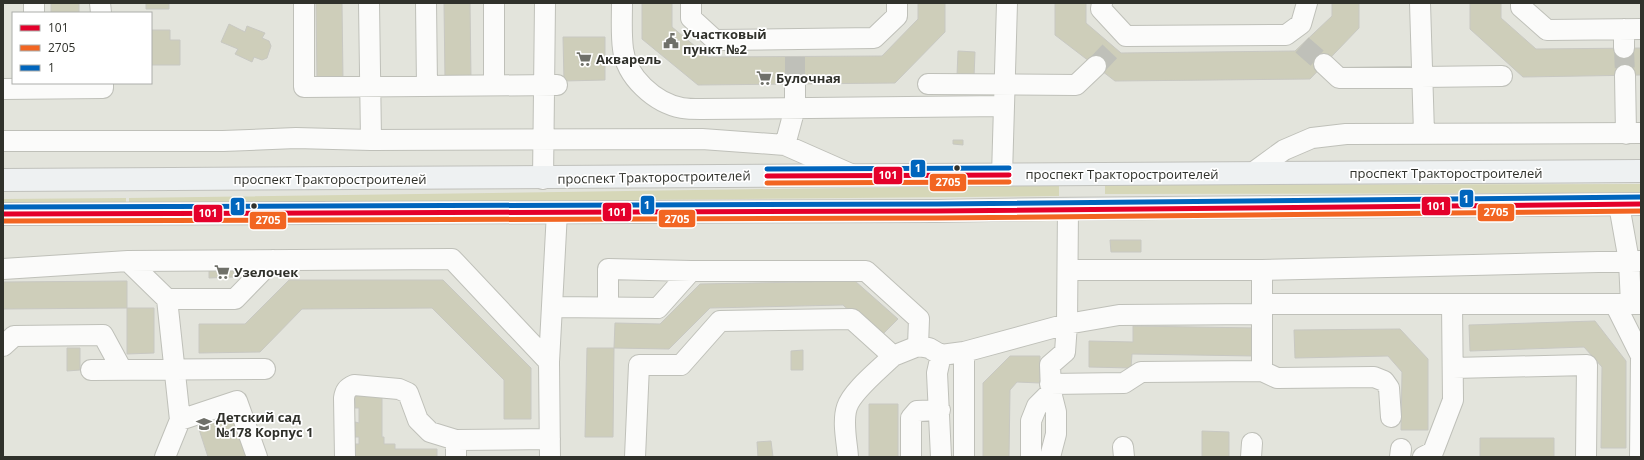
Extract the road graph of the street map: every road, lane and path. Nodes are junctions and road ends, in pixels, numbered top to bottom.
1 (304, 3) edge
2 (369, 3) edge
3 (426, 3) edge
4 (494, 3) edge
5 (546, 3) edge
6 (622, 3) edge
7 (691, 3) edge
8 (897, 3) edge
9 (1007, 3) edge
10 (1102, 3) edge
11 (1307, 3) edge
12 (1420, 3) edge
13 (1521, 3) edge
14 (1630, 35) edge
15 (1324, 64) tunnel mouth
16 (1096, 66) tunnel mouth
17 (1502, 76) dead end
18 (1625, 76) tunnel mouth
19 (1422, 77) junction
20 (103, 84) edge
21 (795, 84) tunnel mouth
22 (928, 84) dead end
23 (494, 85) junction
24 (551, 85) junction
25 (35, 86) edge
26 (370, 86) junction
27 (427, 86) junction
28 (1005, 86) junction
29 (3, 89) edge
30 (1004, 106) junction
31 (795, 108) junction
32 (701, 109) junction
33 (1424, 133) junction
34 (1633, 133) edge
35 (702, 139) junction
36 (371, 140) junction
37 (544, 140) junction
38 (3, 142) edge
39 (784, 144) junction
40 (1641, 171) edge
41 (1068, 174) junction
42 (1251, 174) junction
43 (853, 175) junction
44 (1002, 175) junction
45 (544, 179) junction
46 (3, 180) edge
47 (1641, 204) edge
48 (1619, 205) junction
49 (1068, 209) junction
50 (557, 212) junction
51 (4, 214) edge
52 (273, 260) junction
53 (128, 261) junction
54 (1635, 261) edge
55 (3, 269) edge
56 (1068, 270) junction
57 (1262, 270) junction
58 (691, 272) junction
59 (167, 299) junction
60 (1452, 304) junction
61 (1629, 304) edge
62 (552, 307) junction
63 (608, 307) junction
64 (1262, 309) junction
65 (1067, 324) junction
66 (3, 346) edge
67 (918, 346) junction
68 (964, 352) junction
69 (941, 355) junction
70 (893, 356) junction
71 (549, 362) junction
72 (1453, 368) junction
73 (175, 369) junction
74 (264, 369) dead end
75 (91, 370) dead end
76 (122, 370) junction
77 (1262, 371) junction
78 (1050, 388) junction
79 (940, 410) junction
80 (1391, 417) dead end
81 (180, 420) junction
82 (550, 448) edge
83 (456, 449) edge
84 (165, 457) edge
85 (257, 457) edge
86 (346, 457) edge
87 (635, 457) edge
88 (848, 457) edge
89 (911, 457) edge
90 (941, 457) edge
91 (964, 457) edge
92 (1031, 457) edge
93 (1050, 457) edge
94 (1423, 457) edge
95 (1586, 457) edge
96 (1640, 457) edge

1 - 26 street
2 - 26 street
3 - 27 street
4 - 23 street
5 - 24 street
6 - 32 street
7 - 8 street
9 - 28 street
10 - 11 street
12 - 19 street
13 - 14 street
15 - 19 street
16 - 28 street
17 - 19 street
18 - 34 street
19 - 33 street
20 - 25 street
21 - 31 street
22 - 28 street
23 - 24 street
23 - 27 street
24 - 37 street
25 - 29 street
26 - 27 street
26 - 36 street
28 - 30 street
30 - 31 street
30 - 44 street
31 - 32 street
31 - 39 street
32 - 35 street
33 - 34 street
33 - 42 street
35 - 37 street
35 - 39 street
36 - 37 street
36 - 38 street
37 - 45 street
39 - 43 street
40 - 42 main road, проспект Тракторостроителей
41 - 42 main road, проспект Тракторостроителей
41 - 44 main road, проспект Тракторостроителей
41 - 49 main road
43 - 44 main road, проспект Тракторостроителей
43 - 45 main road, проспект Тракторостроителей
45 - 46 main road, проспект Тракторостроителей
47 - 48 main road
48 - 49 main road
48 - 54 street
49 - 50 main road
49 - 56 street
50 - 51 main road
50 - 62 street
52 - 53 street
52 - 59 street
52 - 71 street
53 - 55 street
53 - 59 street
54 - 57 street
54 - 61 street
56 - 57 street
56 - 65 street
57 - 64 street
58 - 63 street
58 - 63 street
58 - 67 street
59 - 73 street
60 - 61 street
60 - 64 street
60 - 72 street
61 - 96 street
62 - 63 street
62 - 71 street
64 - 65 street
64 - 77 street
65 - 68 street
65 - 78 street
66 - 76 street
67 - 69 street
67 - 70 street
68 - 69 street
68 - 91 street
69 - 79 street
70 - 87 street
70 - 88 street
71 - 82 street
72 - 94 street
72 - 95 street
73 - 74 street
73 - 76 street
73 - 81 street
75 - 76 street
77 - 78 street
77 - 80 street
78 - 92 street
78 - 93 street
79 - 89 street
79 - 90 street
81 - 84 street
81 - 85 street
82 - 83 street
83 - 86 street

